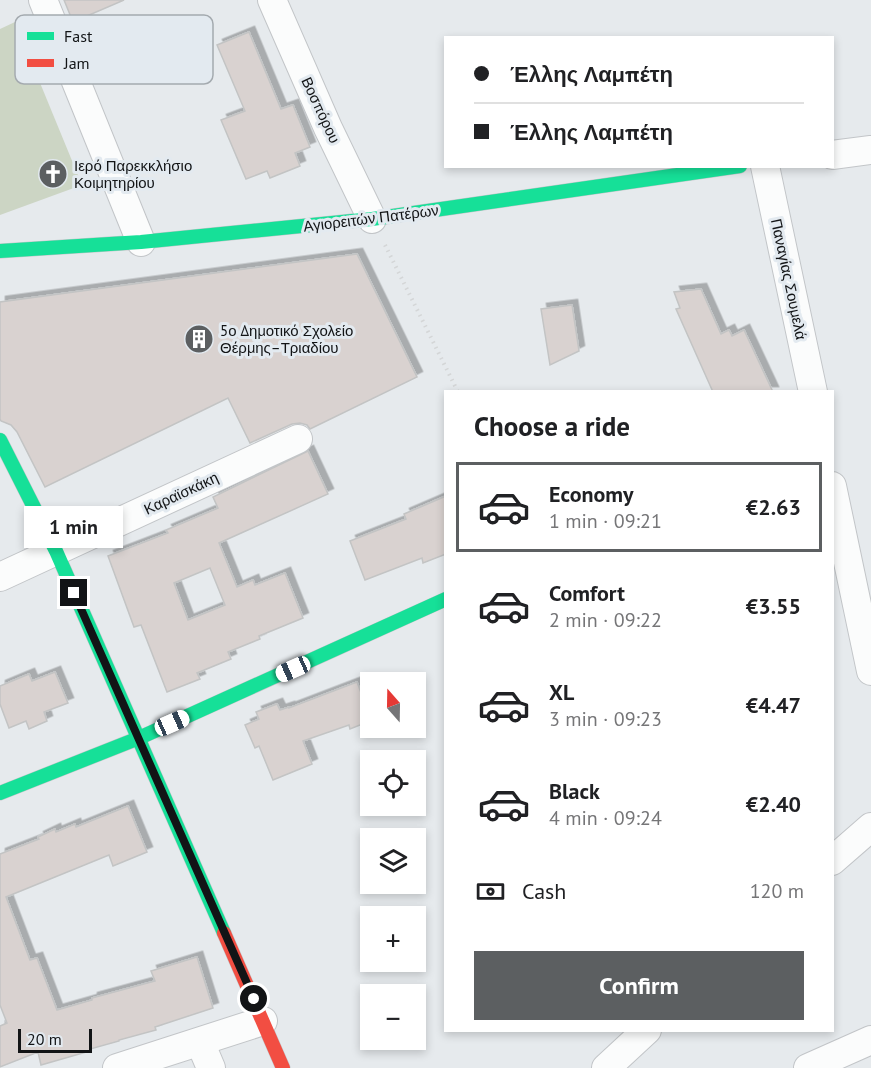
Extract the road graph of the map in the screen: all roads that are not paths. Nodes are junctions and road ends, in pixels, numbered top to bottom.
1 (43, 0) edge
2 (276, 1) edge
3 (49, 15) edge
4 (77, 84) edge
5 (871, 150) edge
6 (834, 155) edge
7 (726, 168) edge
8 (765, 168) edge
9 (372, 219) junction
10 (141, 242) junction
11 (0, 252) edge
12 (813, 390) edge
13 (297, 439) dead end
14 (0, 440) edge
15 (834, 495) edge
16 (56, 551) junction
17 (0, 577) edge
18 (444, 600) edge
19 (871, 671) edge
20 (139, 738) junction
21 (0, 793) edge
22 (871, 827) edge
23 (834, 859) edge
24 (263, 1021) junction
25 (645, 1032) edge
26 (871, 1040) edge
27 (200, 1042) junction
28 (117, 1068) edge
29 (211, 1068) edge
30 (283, 1068) edge
31 (607, 1068) edge
32 (808, 1068) edge

1 - 3 street
2 - 9 street, Βοσπόρου
4 - 10 street
5 - 6 street
7 - 9 street, Αγιορειτών Πατέρων
8 - 12 street, Παναγίας Σουμελά
9 - 10 street, Αγιορειτών Πατέρων
10 - 11 street, Αγιορειτών Πατέρων
13 - 16 street, Καραϊσκάκη
14 - 16 street
15 - 19 street
16 - 17 street, Καραϊσκάκη
16 - 20 street
18 - 20 street
20 - 21 street
20 - 24 street
22 - 23 street
24 - 27 street
24 - 30 street
25 - 31 street
26 - 32 street
27 - 28 street
27 - 29 street

